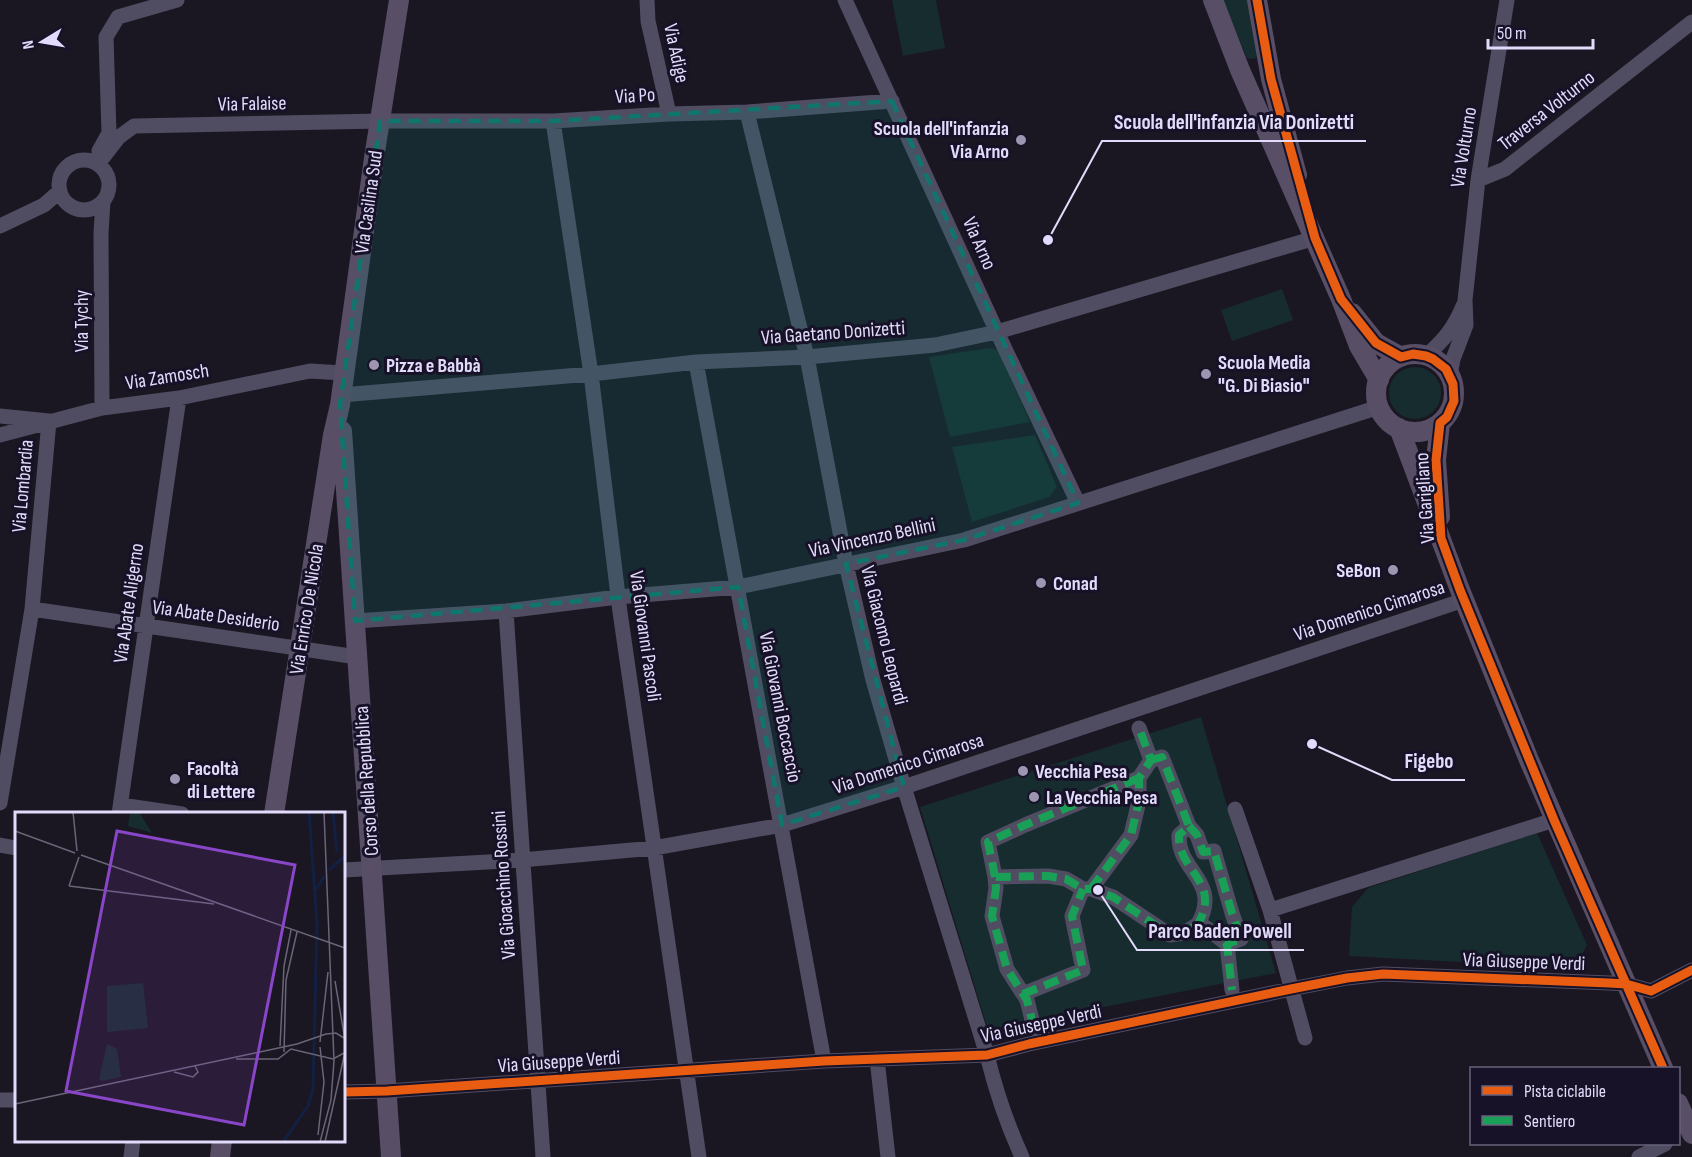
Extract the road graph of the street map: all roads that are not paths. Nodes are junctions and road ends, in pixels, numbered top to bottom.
1 (177, 0) edge
2 (399, 0) edge
3 (647, 0) edge
4 (845, 0) edge
5 (1213, 0) edge
6 (1257, 0) edge
7 (1507, 0) edge
8 (1692, 22) edge
9 (892, 101) junction
10 (747, 112) junction
11 (669, 114) junction
12 (380, 121) junction
13 (553, 121) junction
14 (94, 163) junction
15 (1479, 180) junction
16 (62, 196) junction
17 (98, 205) junction
18 (0, 226) edge
19 (1315, 238) junction
20 (1341, 299) junction
21 (1465, 300) junction
22 (997, 332) junction
23 (1426, 356) junction
24 (807, 357) junction
25 (1401, 357) junction
26 (696, 362) junction
27 (343, 373) junction
28 (591, 374) junction
29 (1450, 375) junction
30 (1379, 380) junction
31 (179, 398) junction
32 (340, 400) junction
33 (1379, 407) junction
34 (102, 408) junction
35 (0, 416) edge
36 (49, 421) junction
37 (1440, 423) junction
38 (1399, 428) junction
39 (0, 435) edge
40 (324, 495) junction
41 (346, 495) junction
42 (1078, 503) junction
43 (1441, 538) junction
44 (846, 564) junction
45 (738, 587) junction
46 (618, 597) junction
47 (1464, 600) junction
48 (32, 609) junction
49 (506, 611) junction
50 (355, 621) junction
51 (146, 626) junction
52 (300, 649) junction
53 (357, 657) junction
54 (1139, 728) dead end
55 (1151, 760) junction
56 (1139, 778) junction
57 (1, 784) edge
58 (904, 787) junction
59 (0, 803) edge
60 (120, 809) edge
61 (1235, 809) dead end
62 (166, 812) edge
63 (274, 812) edge
64 (1554, 820) junction
65 (782, 825) junction
66 (1189, 826) junction
67 (0, 846) edge
68 (15, 848) edge
69 (654, 848) junction
70 (522, 860) junction
71 (372, 868) junction
72 (345, 870) edge
73 (995, 877) junction
74 (1201, 882) junction
75 (1223, 884) junction
76 (1087, 889) junction
77 (1270, 910) junction
78 (1198, 924) junction
79 (1227, 944) junction
80 (1692, 970) edge
81 (1626, 984) junction
82 (1291, 989) junction
83 (1232, 990) dead end
84 (1023, 994) junction
85 (1034, 1028) dead end
86 (1305, 1038) dead end
87 (987, 1055) junction
88 (878, 1059) junction
89 (824, 1061) junction
90 (1663, 1067) edge
91 (686, 1069) junction
92 (539, 1080) junction
93 (387, 1091) junction
94 (345, 1092) edge
95 (1680, 1109) edge
96 (1688, 1132) edge
97 (133, 1142) edge
98 (222, 1142) edge
99 (1661, 1145) edge
100 (131, 1157) edge
101 (220, 1157) edge
102 (391, 1157) edge
103 (543, 1157) edge
104 (699, 1157) edge
105 (888, 1157) edge
106 (1022, 1157) edge
107 (1639, 1157) edge

1 - 14 street
2 - 12 main road, Via Casilina Sud
3 - 11 street, Via Adige
4 - 9 street, Via Arno
5 - 19 main road
6 - 19 main road
7 - 15 street, Via Volturno
8 - 15 street, Traversa Volturno
9 - 10 street, Via Po
9 - 22 street, Via Arno
10 - 11 street, Via Po
10 - 24 street, Via Giacomo Leopardi
11 - 13 street, Via Po
12 - 13 street, Via Po
12 - 14 street, Via Falaise
12 - 27 main road, Via Casilina Sud
13 - 28 street, Via Giovanni Pascoli
14 - 16 street
14 - 17 street
15 - 21 street, Via Volturno
16 - 17 street
16 - 18 street
17 - 34 street, Via Tychy
19 - 20 main road
19 - 22 street, Via Gaetano Donizetti
20 - 25 main road
20 - 30 main road
21 - 23 street, Via Volturno
21 - 29 street, Via Volturno
22 - 24 street, Via Gaetano Donizetti
22 - 42 street, Via Arno
23 - 25 main road
23 - 29 main road
24 - 26 street, Via Gaetano Donizetti
24 - 44 street, Via Giacomo Leopardi
25 - 30 main road
26 - 28 street, Via Gaetano Donizetti
26 - 45 street, Via Giovanni Boccaccio
27 - 31 street, Via Zamosch
27 - 32 main road, Via Casilina Sud
28 - 32 street, Via Gaetano Donizetti
28 - 46 street, Via Giovanni Pascoli
29 - 37 main road, Via Garigliano
30 - 33 main road
31 - 34 street, Via Zamosch
31 - 51 street, Via Abate Aligerno
32 - 40 main road, Via Enrico De Nicola
32 - 41 main road, Corso della Repubblica
33 - 38 main road, Via Garigliano
33 - 42 street, Via Vincenzo Bellini
34 - 36 street, Via Zamosch
35 - 36 street
36 - 39 street, Via Zamosch
36 - 48 street, Via Lombardia
37 - 38 main road, Via Garigliano
37 - 43 main road, Via Garigliano
38 - 43 main road, Via Garigliano
40 - 41 main road
40 - 52 main road, Via Enrico De Nicola
41 - 50 main road, Corso della Repubblica
42 - 44 street, Via Vincenzo Bellini
43 - 47 main road, Via Garigliano
44 - 45 street, Via Vincenzo Bellini
44 - 58 street, Via Giacomo Leopardi
45 - 46 street, Via Vincenzo Bellini
45 - 65 street, Via Giovanni Boccaccio
46 - 49 street, Via Vincenzo Bellini
46 - 69 street, Via Giovanni Pascoli
47 - 58 street, Via Domenico Cimarosa
47 - 64 main road, Via Garigliano
48 - 51 street, Via Abate Desiderio
48 - 57 street, Via Lombardia
49 - 50 street, Via Vincenzo Bellini
49 - 70 street, Via Gioacchino Rossini
50 - 53 main road, Corso della Repubblica
51 - 52 street, Via Abate Desiderio
51 - 60 street, Via Abate Aligerno
52 - 53 street, Via Abate Desiderio
52 - 63 main road, Via Enrico De Nicola
53 - 71 main road, Corso della Repubblica
54 - 55 street
55 - 56 street
55 - 66 street
56 - 73 street
56 - 76 street
57 - 59 street, Via Lombardia
58 - 65 street, Via Domenico Cimarosa
58 - 87 street, Via Giacomo Leopardi
60 - 62 street
61 - 77 street
64 - 77 street
64 - 81 main road, Via Garigliano
65 - 69 street, Via Domenico Cimarosa
65 - 89 street, Via Giovanni Boccaccio
66 - 74 street
66 - 75 street
67 - 68 street
69 - 70 street, Via Domenico Cimarosa
69 - 91 street, Via Giovanni Pascoli
70 - 71 street, Via Domenico Cimarosa
70 - 92 street, Via Gioacchino Rossini
71 - 72 street, Via Domenico Cimarosa
71 - 93 main road, Corso della Repubblica
73 - 76 street
73 - 84 street
74 - 75 street
74 - 78 street
75 - 79 street
76 - 78 street
76 - 84 street
77 - 82 street
78 - 79 street
79 - 83 street
80 - 81 street, Via Giuseppe Verdi
81 - 82 street, Via Giuseppe Verdi
81 - 90 main road, Via Garigliano
82 - 86 street
82 - 87 street, Via Giuseppe Verdi
84 - 85 street
87 - 88 street, Via Giuseppe Verdi
87 - 106 street, Via Giacomo Leopardi
88 - 89 street, Via Giuseppe Verdi
88 - 105 street
89 - 91 street, Via Giuseppe Verdi
91 - 92 street, Via Giuseppe Verdi
91 - 104 street, Via Giovanni Pascoli
92 - 93 street, Via Giuseppe Verdi
92 - 103 street, Via Gioacchino Rossini
93 - 94 street, Via Giuseppe Verdi
93 - 102 main road, Corso della Repubblica
95 - 96 main road
97 - 100 street
98 - 101 main road
99 - 107 street

